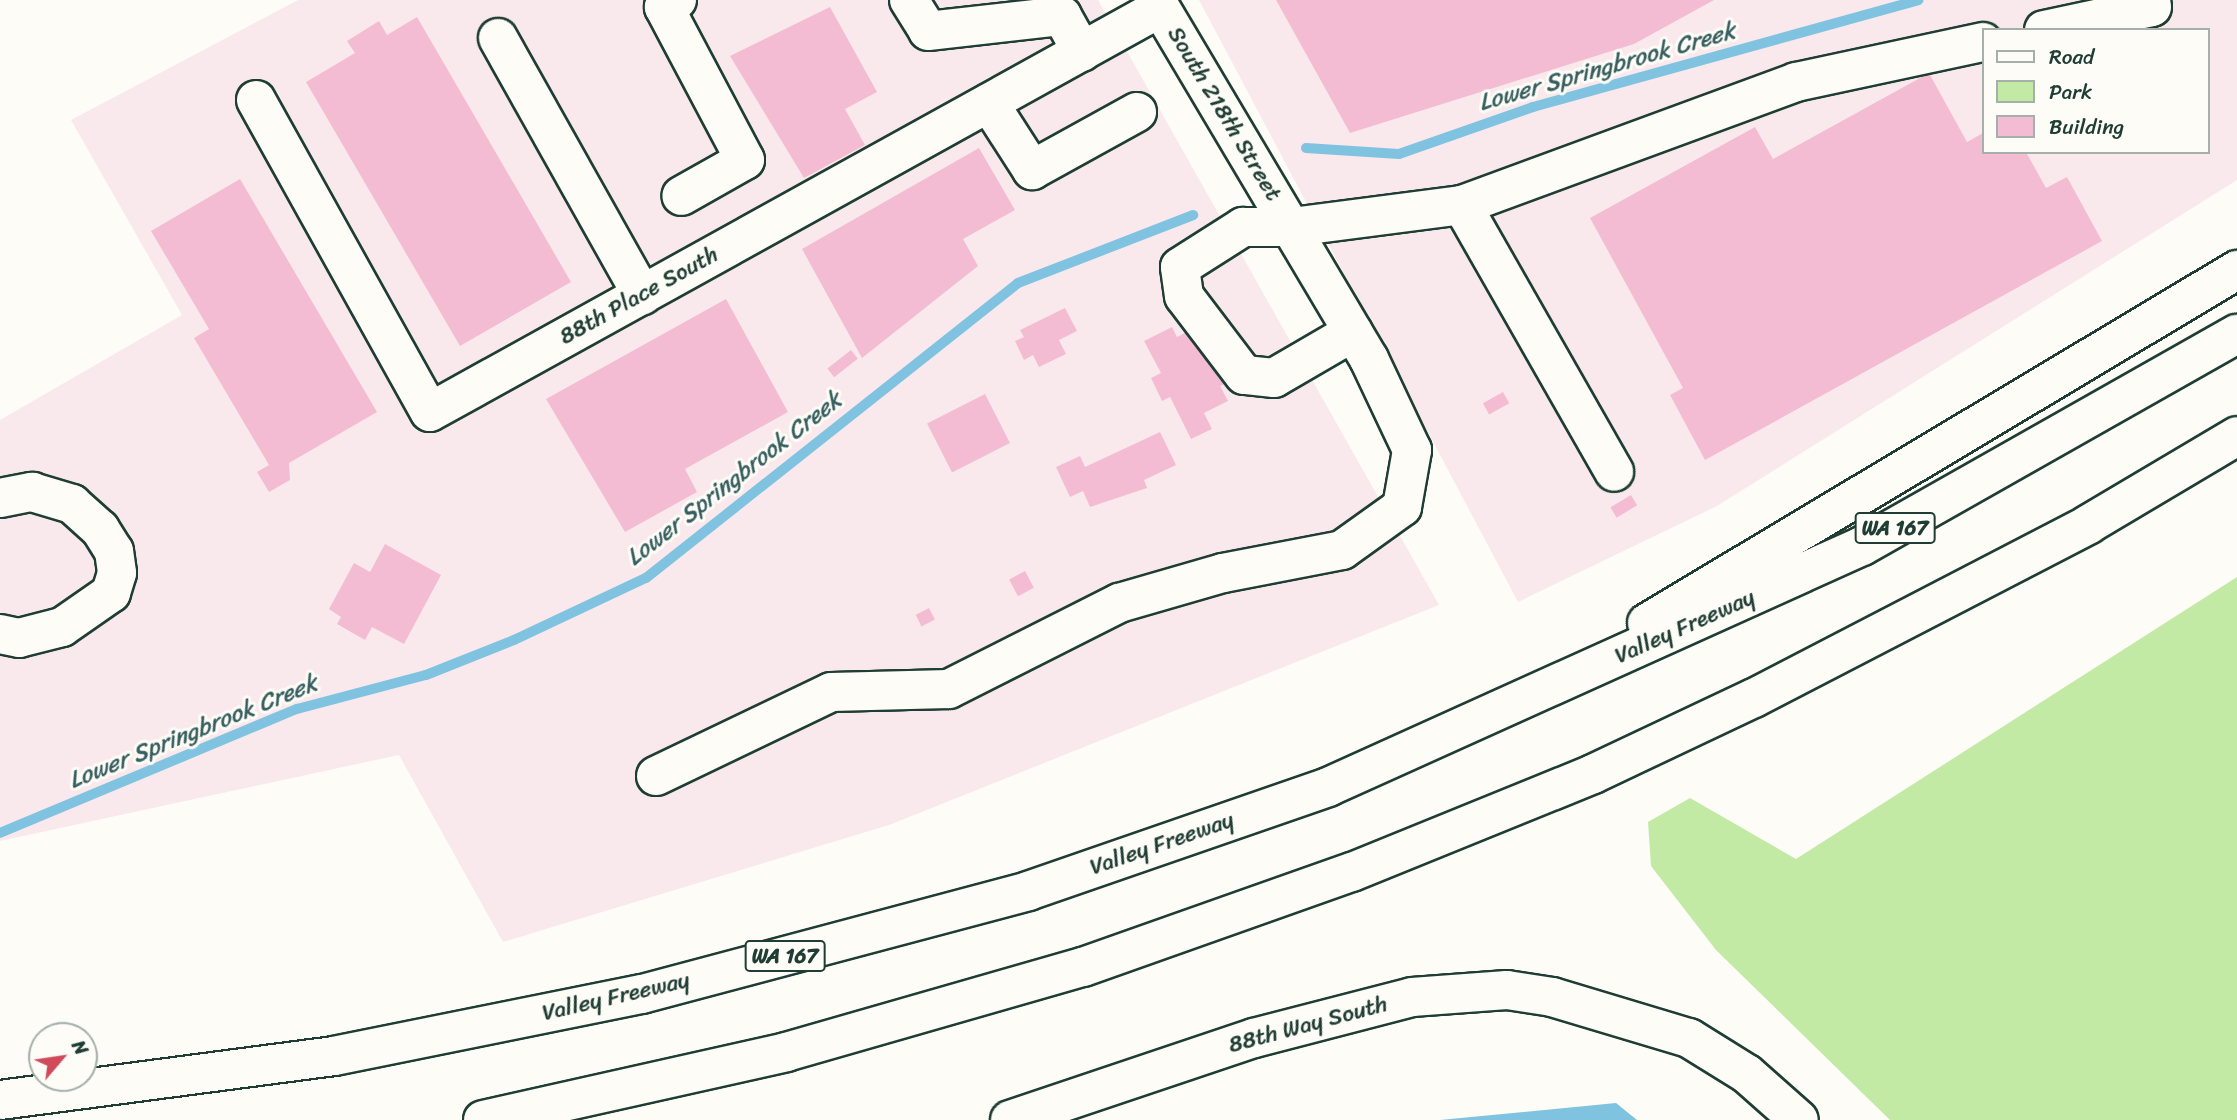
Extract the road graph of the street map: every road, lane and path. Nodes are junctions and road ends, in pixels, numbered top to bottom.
1 (677, 0) edge
2 (909, 0) edge
3 (1158, 4) edge
4 (2156, 12) edge
5 (2056, 28) edge
6 (498, 38) dead end
7 (1982, 42) edge
8 (1082, 52) junction
9 (256, 100) dead end
10 (989, 103) junction
11 (1137, 112) dead end
12 (681, 196) dead end
13 (1462, 205) junction
14 (1293, 227) junction
15 (2237, 270) edge
16 (642, 295) junction
17 (1353, 332) junction
18 (2237, 334) edge
19 (2237, 436) edge
20 (2237, 464) edge
21 (1614, 472) dead end
22 (0, 498) edge
23 (2089, 524) junction
24 (0, 634) edge
25 (1539, 693) junction
26 (656, 776) dead end
27 (0, 1100) edge
28 (484, 1120) edge
29 (1010, 1120) edge
30 (1799, 1120) edge

1 - 12 main road
2 - 8 main road
3 - 8 main road, 88th Place South
3 - 14 main road, South 218th Street
4 - 5 main road
6 - 16 main road
7 - 13 main road
8 - 10 main road, 88th Place South
9 - 16 main road, 88th Place South
10 - 11 main road
10 - 16 main road, 88th Place South
13 - 14 main road
13 - 21 main road
14 - 17 main road
14 - 17 main road
15 - 25 main road
17 - 26 main road
18 - 25 main road, Valley Freeway / WA 167
19 - 23 main road
20 - 23 main road
22 - 24 main road
23 - 28 main road
25 - 27 main road, Valley Freeway / WA 167
29 - 30 main road, 88th Way South

